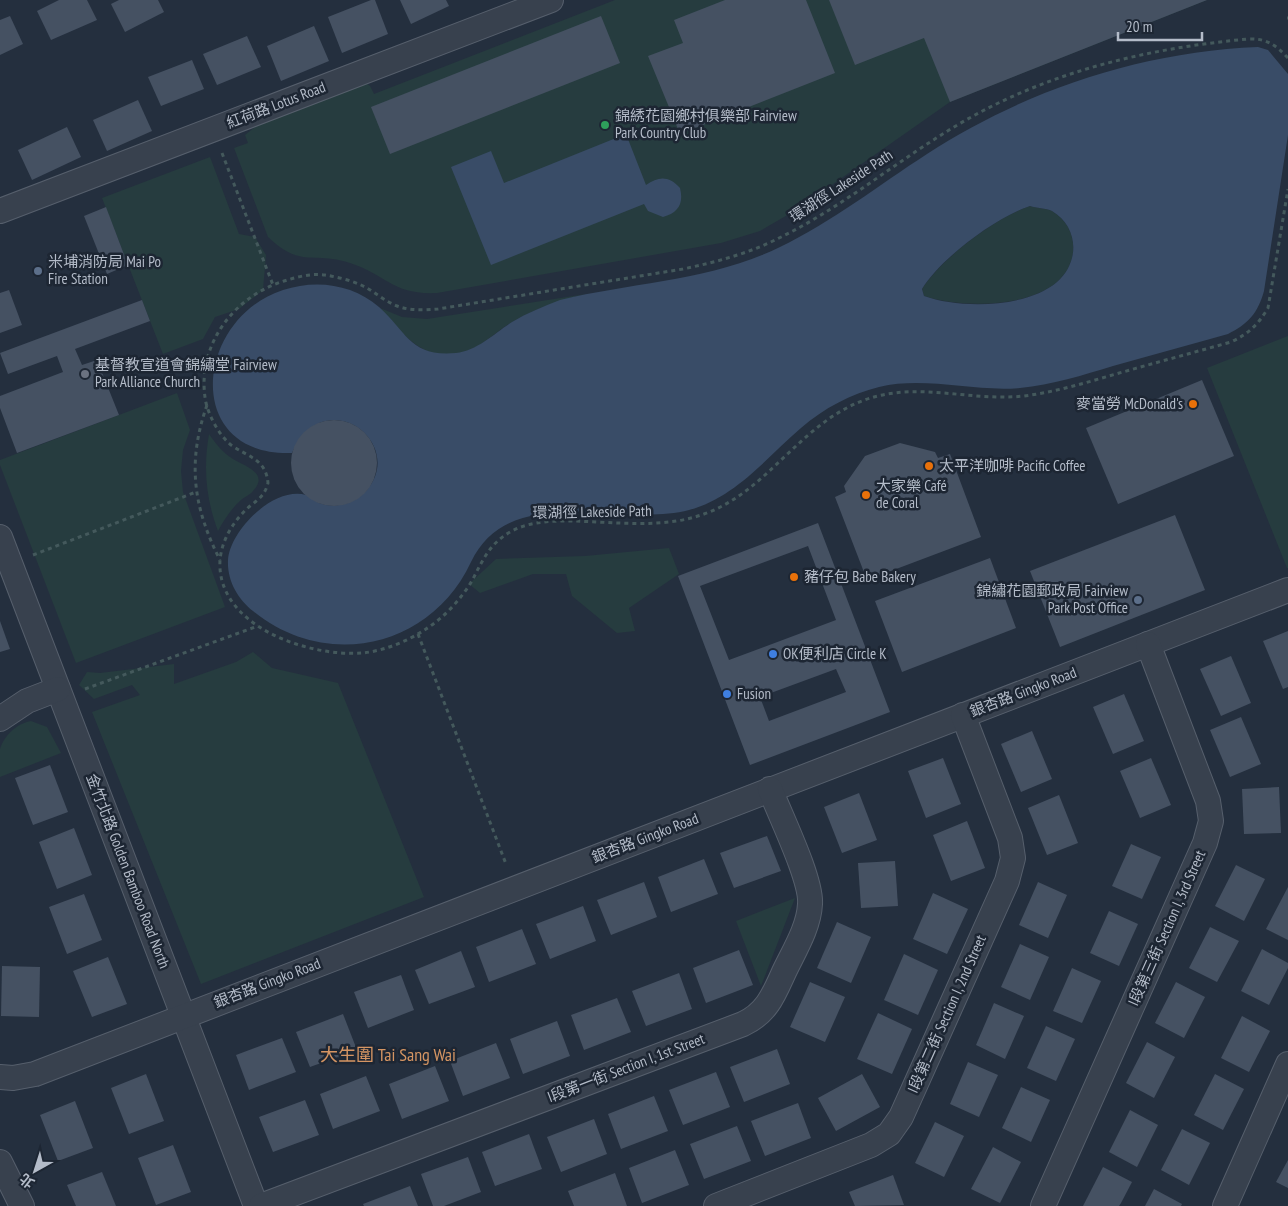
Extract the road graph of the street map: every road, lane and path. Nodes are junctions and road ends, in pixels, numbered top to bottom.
1 (551, 0) edge
2 (1288, 58) edge
3 (213, 129) junction
4 (1288, 189) edge
5 (0, 211) edge
6 (273, 285) junction
7 (207, 405) junction
8 (196, 492) junction
9 (0, 537) edge
10 (220, 560) junction
11 (10, 564) junction
12 (1288, 590) edge
13 (259, 626) junction
14 (418, 634) junction
15 (1148, 644) junction
16 (60, 693) junction
17 (963, 715) junction
18 (0, 719) edge
19 (770, 789) junction
20 (514, 887) junction
21 (183, 1015) junction
22 (1288, 1064) edge
23 (0, 1077) edge
24 (0, 1162) edge
25 (22, 1206) edge
26 (256, 1206) edge
27 (261, 1206) edge
28 (716, 1206) edge
29 (1043, 1206) edge
30 (1224, 1206) edge

1 - 3 street, 紅荷路 Lotus Road
2 - 6 path, 環湖徑 Lakeside Path
3 - 5 street, 紅荷路 Lotus Road
3 - 6 path
4 - 14 path, 環湖徑 Lakeside Path
6 - 7 path, 環湖徑 Lakeside Path
7 - 8 path
7 - 10 path, 環湖徑 Lakeside Path
8 - 10 path
8 - 11 path
9 - 11 street, 金竹北路 Golden Bamboo Road North
10 - 13 path, 環湖徑 Lakeside Path
11 - 16 street, 金竹北路 Golden Bamboo Road North
12 - 15 street, 銀杏路 Gingko Road
13 - 14 path, 環湖徑 Lakeside Path
13 - 16 path
14 - 20 path
15 - 17 street, 銀杏路 Gingko Road
15 - 29 street, I段第三街 Section I, 3rd Street
16 - 18 street
16 - 21 street, 金竹北路 Golden Bamboo Road North
17 - 19 street, 銀杏路 Gingko Road
17 - 28 street, I段第二街 Section I, 2nd Street
19 - 20 street, 銀杏路 Gingko Road
19 - 27 street, I段第一街 Section I, 1st Street
20 - 21 street, 銀杏路 Gingko Road
21 - 23 street, 銀杏路 Gingko Road
21 - 26 street, 金竹北路 Golden Bamboo Road North
22 - 30 street
24 - 25 street

